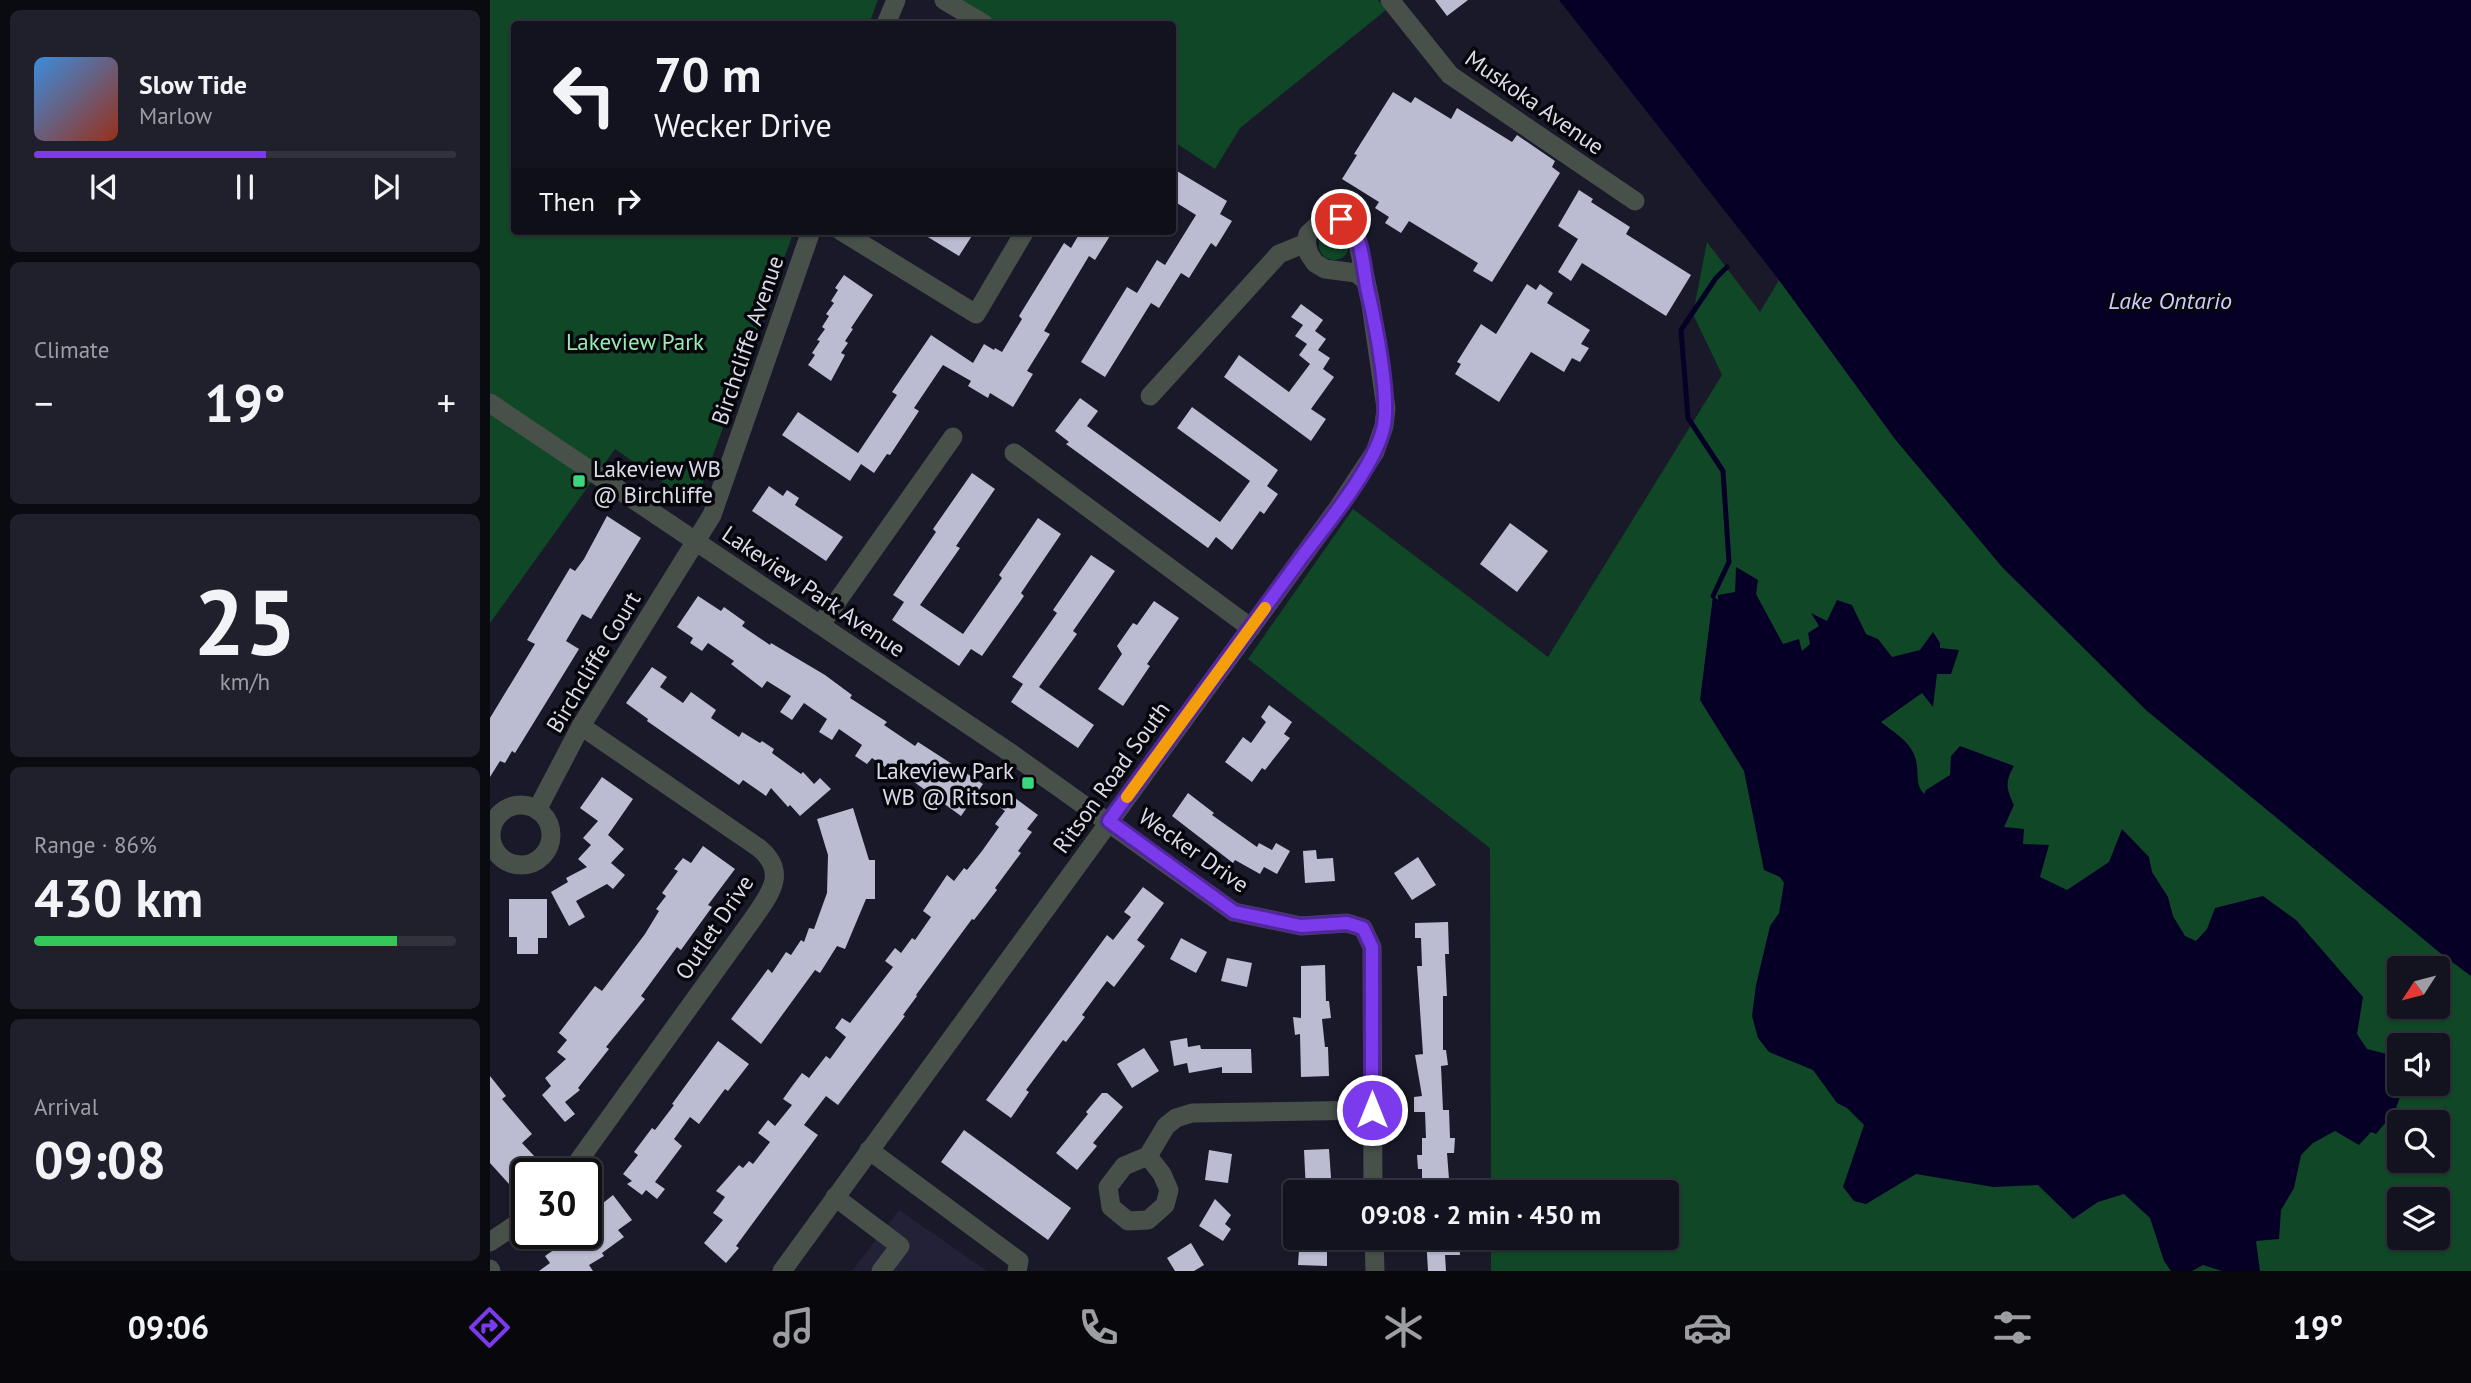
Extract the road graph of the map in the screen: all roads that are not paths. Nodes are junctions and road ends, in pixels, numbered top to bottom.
1 (896, 0) edge
2 (944, 0) edge
3 (1390, 0) edge
4 (887, 21) edge
5 (979, 21) edge
6 (1635, 201) dead end
7 (810, 235) edge
8 (848, 235) edge
9 (1023, 235) edge
10 (1306, 243) junction
11 (1365, 280) junction
12 (1150, 396) dead end
13 (490, 403) edge
14 (953, 437) dead end
15 (1014, 453) dead end
16 (696, 542) junction
17 (821, 624) junction
18 (1251, 628) junction
19 (581, 726) junction
20 (537, 810) dead end
21 (1109, 821) junction
22 (1372, 1110) junction
23 (869, 1150) junction
24 (1148, 1156) dead end
25 (581, 1158) edge
26 (1373, 1180) edge
27 (835, 1197) junction
28 (511, 1228) edge
29 (490, 1242) edge
30 (1374, 1250) edge
31 (782, 1271) edge
32 (881, 1271) edge
33 (1017, 1271) edge
34 (1375, 1271) edge

1 - 4 street
2 - 5 street
3 - 6 street, Muskoka Avenue
7 - 16 street, Birchcliffe Avenue
8 - 9 street
10 - 11 street
10 - 11 street, Ritson Road South
10 - 12 street
11 - 18 street, Ritson Road South
13 - 16 street, Lakeview Park Avenue
14 - 17 street
15 - 18 street
16 - 17 street, Lakeview Park Avenue
16 - 19 street, Birchcliffe Court
17 - 21 street, Lakeview Park Avenue
18 - 21 street, Ritson Road South
19 - 20 street, Birchcliffe Court
19 - 25 street, Outlet Drive
21 - 22 street, Wecker Drive
21 - 23 street, Ritson Road South
22 - 24 street
22 - 26 street, Wecker Drive
23 - 27 street, Ritson Road South
23 - 33 street
27 - 31 street, Ritson Road South
27 - 32 street
28 - 29 street
30 - 34 street

